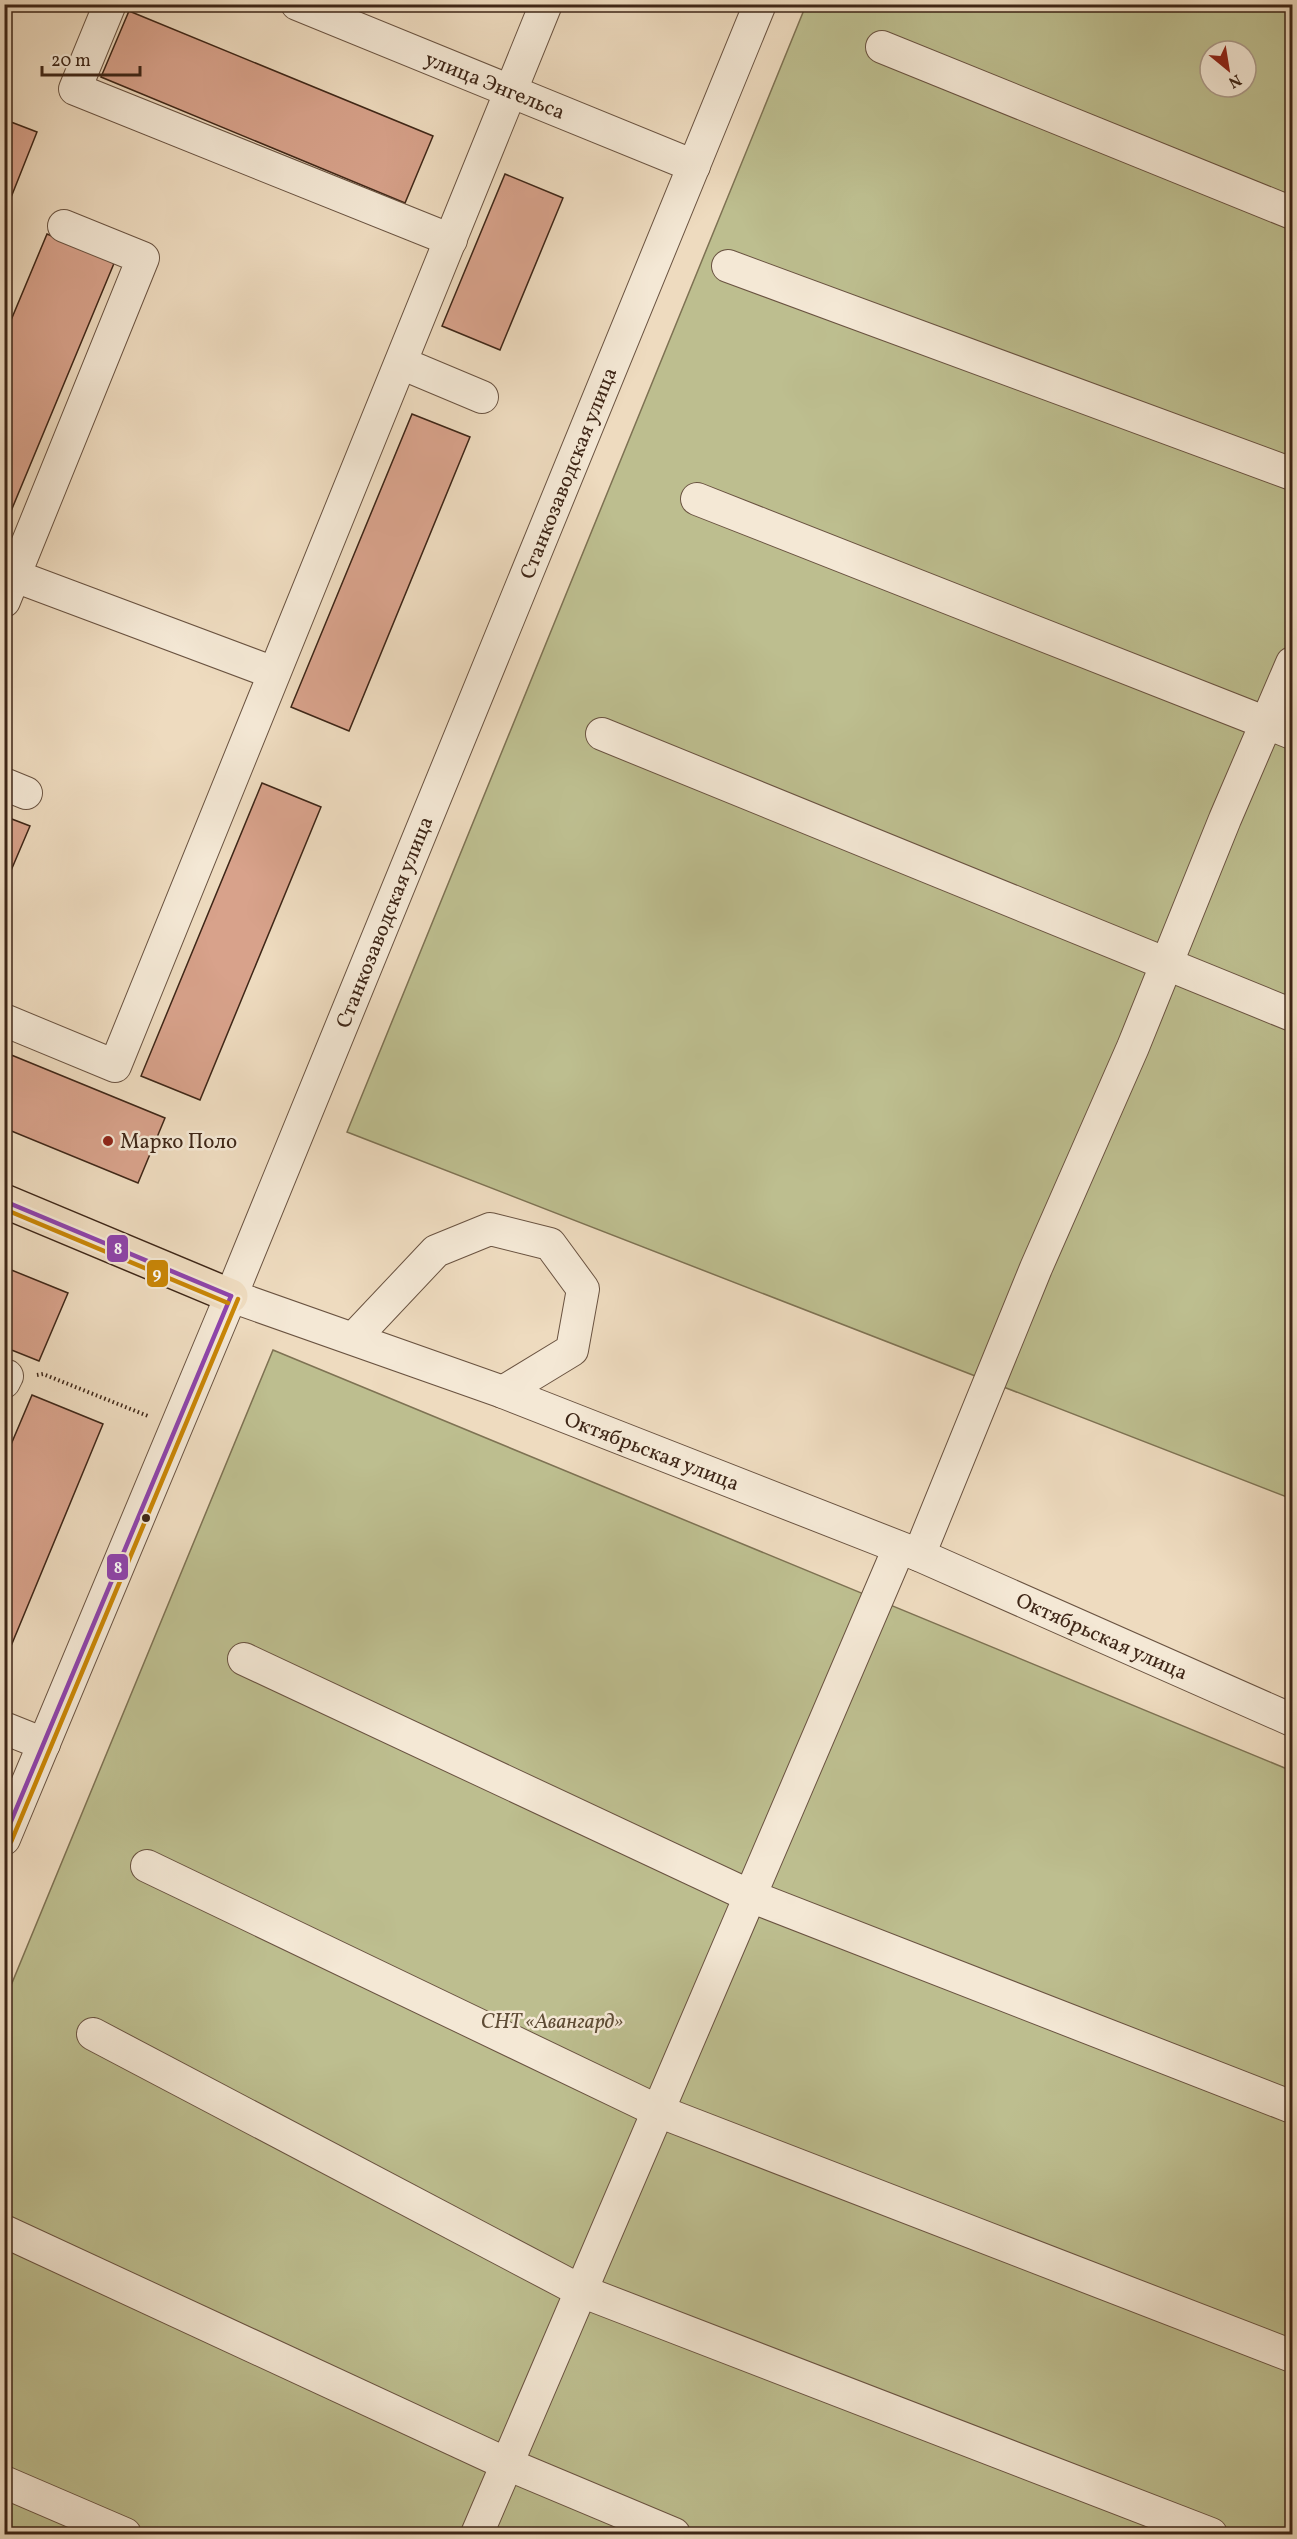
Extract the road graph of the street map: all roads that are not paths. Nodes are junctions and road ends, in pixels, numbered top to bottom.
1 (110, 4) edge
2 (297, 4) edge
3 (546, 4) edge
4 (760, 4) edge
5 (882, 47) dead end
6 (511, 92) junction
7 (694, 166) junction
8 (1293, 213) edge
9 (64, 226) dead end
10 (451, 240) junction
11 (728, 266) dead end
12 (401, 363) junction
13 (482, 397) dead end
14 (1293, 474) edge
15 (698, 499) dead end
16 (10, 589) edge
17 (1293, 663) edge
18 (274, 674) junction
19 (1279, 728) edge
20 (602, 734) dead end
21 (1166, 965) junction
22 (1293, 1015) edge
23 (4, 1020) edge
24 (4, 1201) edge
25 (231, 1296) junction
26 (354, 1338) junction
27 (503, 1392) junction
28 (909, 1552) junction
29 (244, 1659) dead end
30 (1293, 1720) edge
31 (4, 1728) edge
32 (44, 1744) junction
33 (4, 1839) edge
34 (147, 1866) dead end
35 (750, 1896) junction
36 (93, 2034) dead end
37 (1293, 2107) edge
38 (658, 2111) junction
39 (6, 2232) edge
40 (581, 2291) junction
41 (1293, 2356) edge
42 (507, 2464) junction
43 (4, 2482) edge
44 (125, 2535) edge
45 (477, 2535) edge
46 (674, 2535) edge
47 (1211, 2535) edge

1 - 10 street
2 - 6 street, улица Энгельса
3 - 6 street
4 - 7 street, Станкозаводская улица
5 - 8 street
6 - 7 street, улица Энгельса
6 - 10 street
7 - 25 street, Станкозаводская улица
9 - 16 street
10 - 12 street
11 - 14 street
12 - 13 street
12 - 18 street
15 - 19 street
16 - 18 street
17 - 19 street
18 - 23 street
19 - 21 street
20 - 21 street
21 - 22 street
21 - 28 street
24 - 25 main road, Октябрьская улица
25 - 26 street, Октябрьская улица
25 - 32 street, Станкозаводская улица
26 - 27 street, Октябрьская улица
26 - 27 street
27 - 28 street, Октябрьская улица
28 - 30 street, Октябрьская улица
28 - 35 street
29 - 35 street
31 - 32 street
32 - 33 street, Станкозаводская улица
34 - 38 street
35 - 37 street
35 - 38 street
36 - 40 street
38 - 40 street
38 - 41 street
39 - 42 street
40 - 42 street
40 - 47 street
42 - 45 street
42 - 46 street
43 - 44 street

